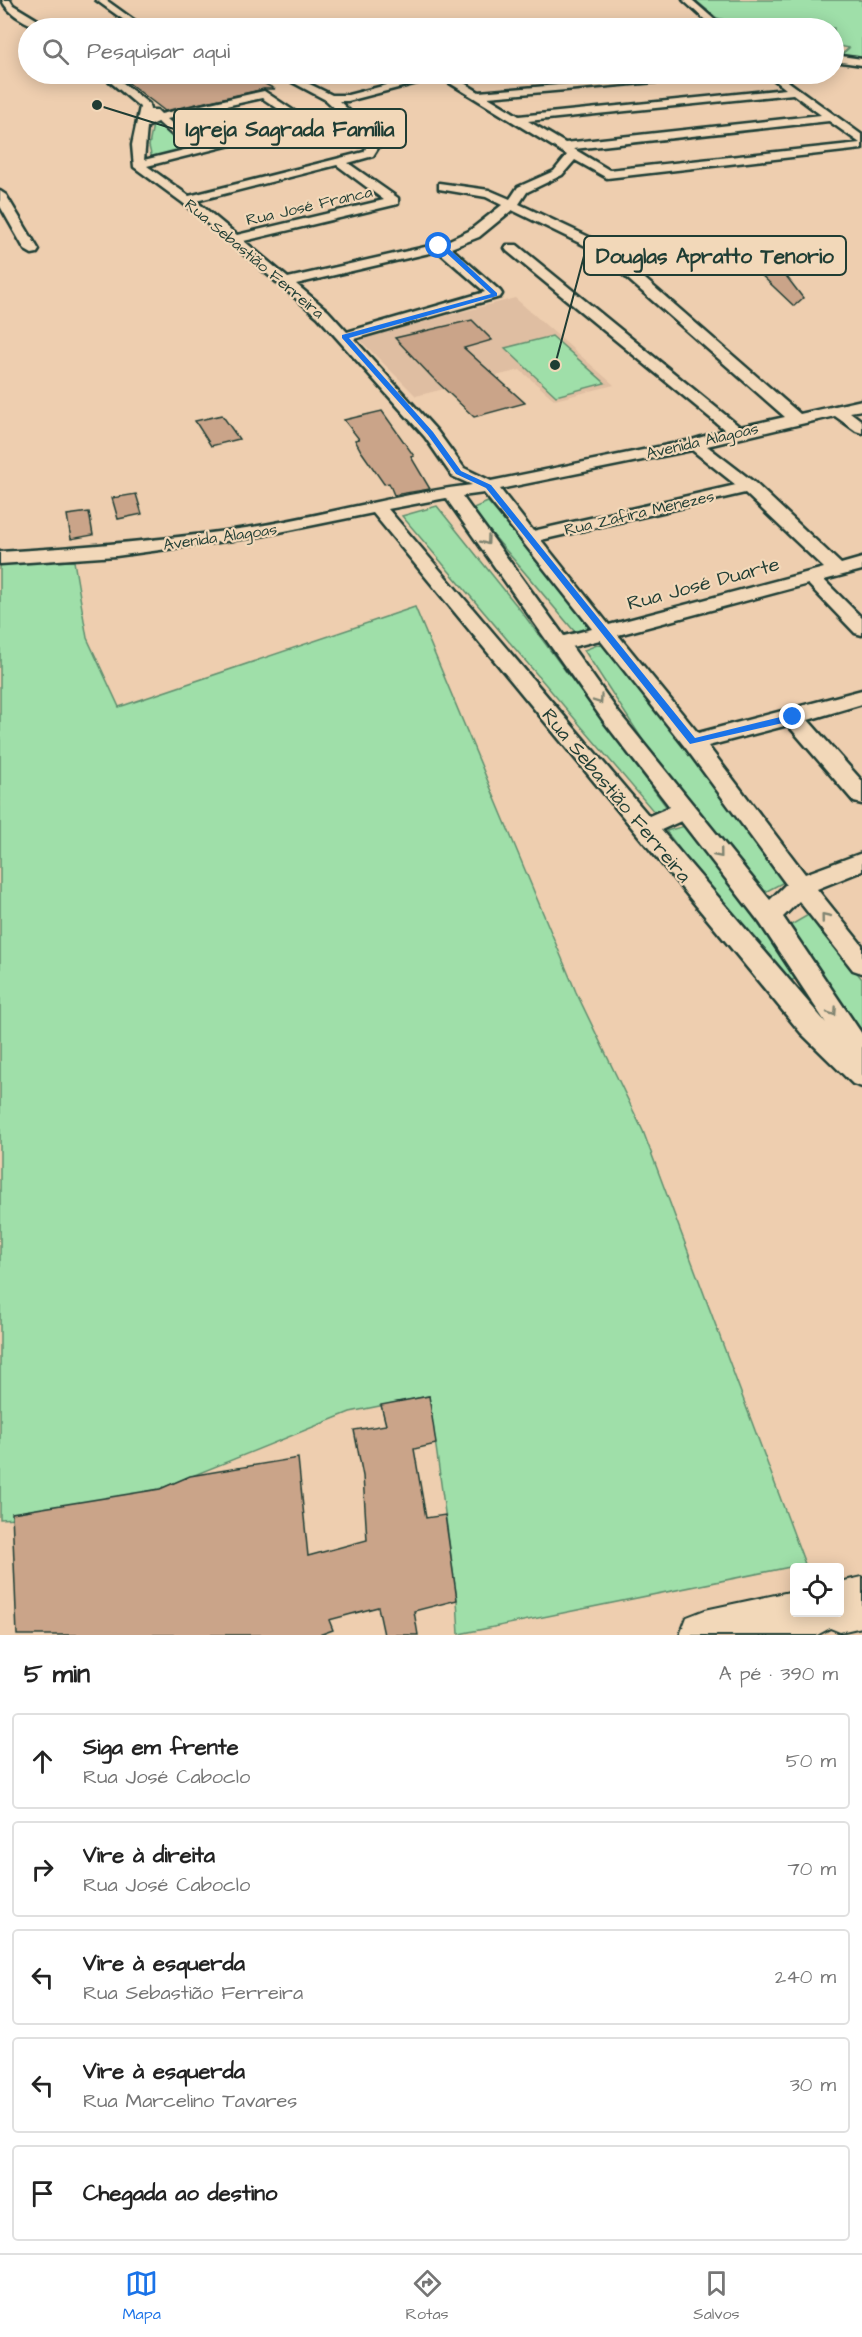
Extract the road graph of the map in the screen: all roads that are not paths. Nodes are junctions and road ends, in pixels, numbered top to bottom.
1 (6, 0) edge
2 (100, 0) edge
3 (687, 0) edge
4 (28, 18) edge
5 (126, 18) edge
6 (708, 18) edge
7 (844, 59) edge
8 (862, 62) edge
9 (118, 84) edge
10 (302, 84) edge
11 (411, 84) edge
12 (459, 84) edge
13 (600, 84) edge
14 (624, 84) edge
15 (786, 84) edge
16 (796, 91) junction
17 (478, 95) junction
18 (330, 98) junction
19 (145, 106) junction
20 (657, 113) junction
21 (161, 117) junction
22 (832, 117) junction
23 (517, 119) junction
24 (143, 124) junction
25 (862, 140) edge
26 (694, 141) junction
27 (862, 146) edge
28 (562, 147) junction
29 (197, 151) junction
30 (574, 154) junction
31 (722, 161) junction
32 (340, 162) junction
33 (138, 165) junction
34 (443, 186) dead end
35 (0, 195) edge
36 (187, 200) junction
37 (512, 206) junction
38 (236, 239) junction
39 (442, 246) junction
40 (512, 248) dead end
41 (32, 250) dead end
42 (287, 282) junction
43 (345, 337) junction
44 (862, 405) edge
45 (837, 410) junction
46 (797, 419) junction
47 (862, 428) edge
48 (737, 432) junction
49 (695, 444) junction
50 (458, 472) junction
51 (749, 487) junction
52 (462, 491) junction
53 (378, 508) junction
54 (529, 537) junction
55 (0, 558) edge
56 (862, 564) edge
57 (838, 571) junction
58 (812, 578) junction
59 (862, 629) edge
60 (605, 632) junction
61 (560, 644) junction
62 (862, 697) edge
63 (793, 717) junction
64 (693, 742) junction
65 (862, 796) edge
66 (684, 810) junction
67 (644, 828) junction
68 (862, 862) edge
69 (800, 885) junction
70 (769, 916) junction
71 (862, 963) edge
72 (862, 1056) edge
73 (862, 1075) edge
74 (862, 1602) edge
75 (844, 1606) edge
76 (790, 1617) edge
77 (705, 1635) edge

1 - 4 street
2 - 5 street
3 - 6 street
7 - 8 street
9 - 19 street
10 - 18 street
11 - 18 street
12 - 17 street
13 - 17 street
14 - 20 street
15 - 16 street
16 - 20 street
16 - 22 street
17 - 23 street
18 - 32 street
19 - 21 street
19 - 24 street
20 - 23 street
20 - 26 street
21 - 24 street
21 - 29 street
21 - 29 street
22 - 25 street
22 - 26 street
23 - 28 street
24 - 33 street
26 - 28 street
26 - 31 street
27 - 31 street
28 - 30 street
29 - 33 street
30 - 31 street
30 - 37 street
32 - 36 street
32 - 38 street, Rua José Franca
33 - 36 street, Rua Sebastião Ferreira
34 - 37 street
35 - 41 street
36 - 38 street, Rua Sebastião Ferreira
37 - 39 street
37 - 46 street
38 - 42 street, Rua Sebastião Ferreira
39 - 42 street
39 - 43 street
40 - 48 street
42 - 43 street, Rua Sebastião Ferreira
43 - 50 street, Rua Sebastião Ferreira
44 - 45 street, Avenida Alagoas
45 - 46 street, Avenida Alagoas
45 - 47 street
46 - 48 street, Avenida Alagoas
48 - 49 street, Avenida Alagoas
49 - 51 street
49 - 52 street, Avenida Alagoas
50 - 52 street
50 - 52 street, Rua Sebastião Ferreira
51 - 54 street, Rua Zafira Menezes
51 - 57 street
52 - 53 street, Avenida Alagoas
52 - 54 street, Rua Sebastião Ferreira
52 -> 61 street, Rua Sebastião Ferreira
53 - 55 street, Avenida Alagoas
53 - 67 street, Rua Sebastião Ferreira
54 - 60 street, Rua Sebastião Ferreira
56 - 57 street, Rua José Duarte
57 - 58 street, Rua José Duarte
58 - 59 street
58 - 60 street, Rua José Duarte
60 - 61 street, Rua José Duarte
60 - 64 street, Rua Sebastião Ferreira
61 -> 66 street, Rua Sebastião Ferreira
62 - 63 street
63 - 64 street
63 - 65 street
64 - 69 street, Rua Sebastião Ferreira
66 - 67 street
66 -> 70 street, Rua Sebastião Ferreira
67 - 73 street, Rua Sebastião Ferreira
68 - 69 street
69 - 70 street
71 -> 69 street, Rua Sebastião Ferreira
70 -> 72 street, Rua Sebastião Ferreira
74 - 75 main road
76 - 77 main road

